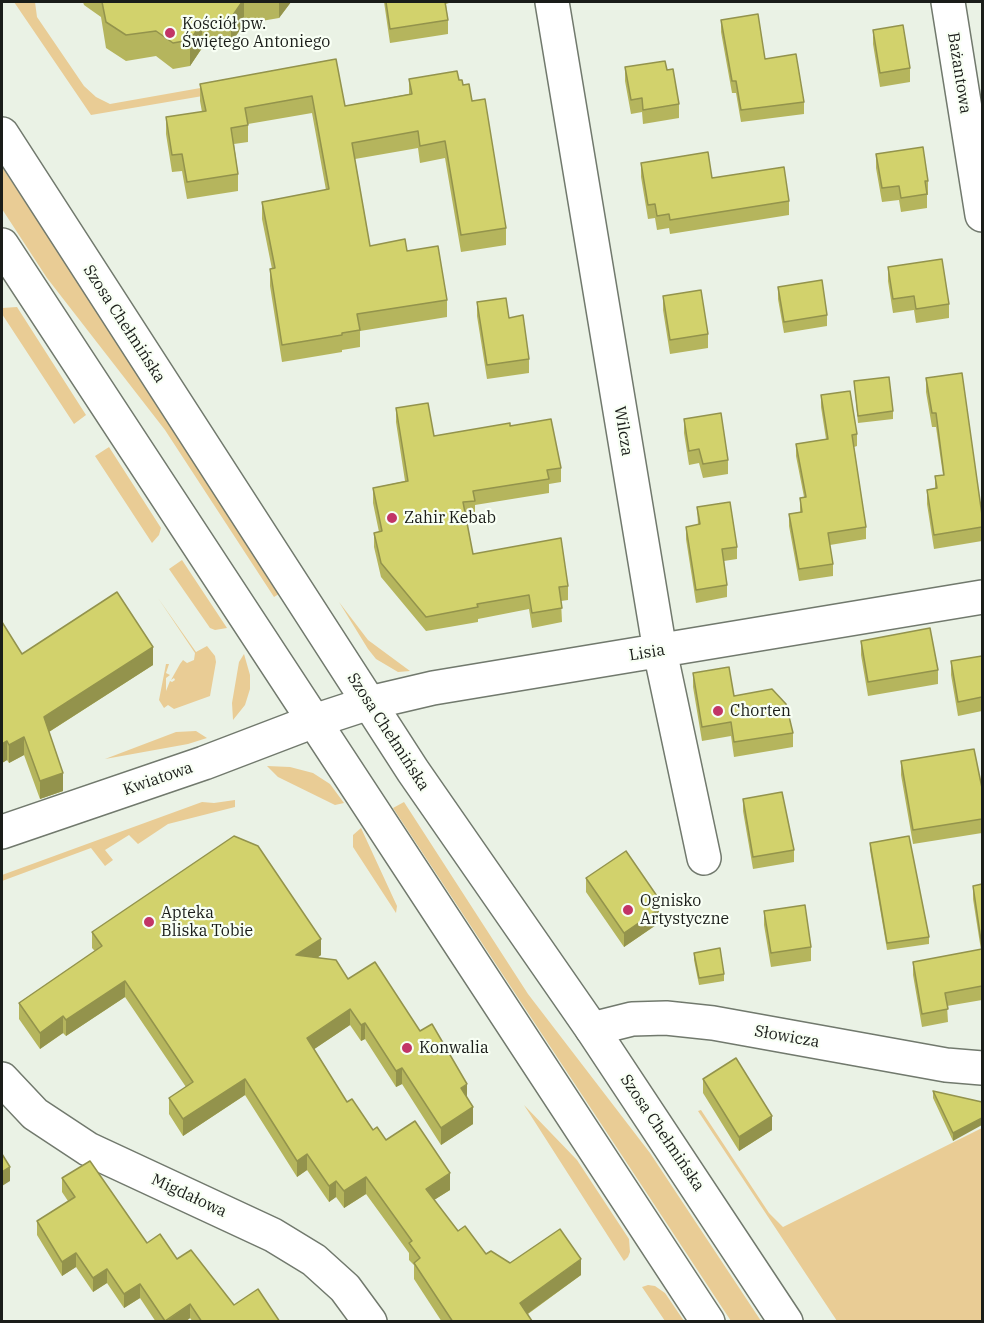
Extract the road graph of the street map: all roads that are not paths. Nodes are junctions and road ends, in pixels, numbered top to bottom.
1 (552, 2) edge
2 (948, 2) edge
3 (2, 134) edge
4 (982, 215) edge
5 (2, 245) edge
6 (982, 597) edge
7 (660, 651) junction
8 (369, 703) junction
9 (314, 721) junction
10 (2, 832) edge
11 (704, 858) dead end
12 (592, 1029) junction
13 (982, 1068) edge
14 (2, 1079) edge
15 (370, 1322) edge
16 (708, 1322) edge
17 (786, 1322) edge

1 - 7 street, Wilcza
2 - 4 street, Bażantowa
3 - 8 street, Szosa Chełmińska
5 - 9 street
6 - 7 street, Lisia
7 - 8 street, Lisia
7 - 11 street, Wilcza
8 - 9 street, Lisia
8 - 12 street, Szosa Chełmińska
9 - 10 street, Kwiatowa
9 - 16 street
12 - 13 street, Słowicza
12 - 17 street, Szosa Chełmińska
14 - 15 street, Migdałowa

